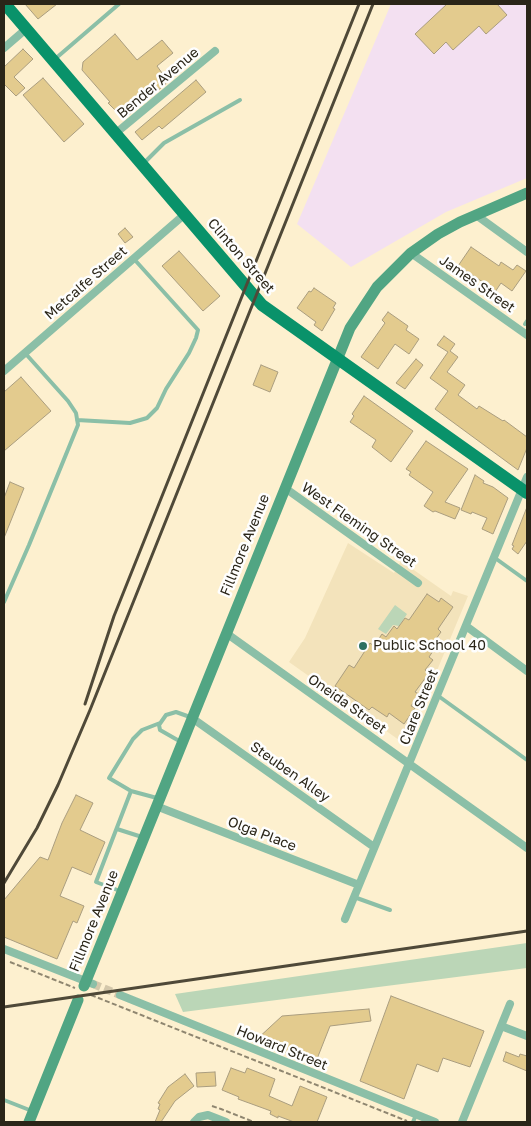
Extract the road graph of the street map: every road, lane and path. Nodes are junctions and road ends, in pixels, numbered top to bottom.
1 (5, 4) edge
2 (119, 4) edge
3 (26, 29) junction
4 (4, 48) edge
5 (215, 51) dead end
6 (53, 60) junction
7 (240, 100) dead end
8 (116, 133) junction
9 (142, 164) junction
10 (527, 193) edge
11 (185, 214) junction
12 (476, 216) junction
13 (527, 252) edge
14 (411, 253) junction
15 (134, 258) junction
16 (527, 335) edge
17 (25, 352) junction
18 (337, 357) junction
19 (4, 370) edge
20 (77, 420) junction
21 (526, 486) edge
22 (285, 488) junction
23 (494, 557) junction
24 (527, 581) edge
25 (418, 583) dead end
26 (4, 602) edge
27 (466, 626) junction
28 (226, 633) junction
29 (527, 670) edge
30 (438, 695) junction
31 (192, 718) junction
32 (160, 723) junction
33 (182, 743) junction
34 (527, 760) edge
35 (409, 764) junction
36 (131, 791) junction
37 (158, 802) junction
38 (117, 829) junction
39 (144, 837) junction
40 (374, 847) junction
41 (527, 848) edge
42 (359, 885) junction
43 (122, 892) junction
44 (354, 897) junction
45 (390, 910) dead end
46 (345, 919) dead end
47 (4, 948) edge
48 (4, 959) edge
49 (86, 987) junction
50 (120, 995) tunnel mouth
51 (78, 1000) dead end
52 (510, 1004) dead end
53 (501, 1026) junction
54 (527, 1036) edge
55 (4, 1100) edge
56 (31, 1117) edge
57 (415, 1119) edge
58 (194, 1122) edge
59 (226, 1122) edge
60 (409, 1122) edge
61 (435, 1122) edge
62 (462, 1122) edge

1 - 3 main road, Clinton Street
2 - 6 lane
3 - 4 street
3 - 6 main road, Clinton Street
5 - 8 street, Bender Avenue
6 - 8 main road, Clinton Street
7 - 9 lane
8 - 9 main road, Clinton Street
9 - 11 main road, Clinton Street
10 - 12 street, Fillmore Avenue
11 - 15 street, Metcalfe Street
11 - 18 main road, Clinton Street
12 - 13 street
12 - 14 street, Fillmore Avenue
14 - 16 street, James Street
14 - 18 street, Fillmore Avenue
15 - 17 street, Metcalfe Street
15 - 20 lane
17 - 19 street, Metcalfe Street
17 - 20 lane
18 - 21 main road, Clinton Street
18 - 22 street, Fillmore Avenue
20 - 26 lane
21 - 23 street, Clare Street
22 - 25 street, West Fleming Street
22 - 28 street, Fillmore Avenue
23 - 24 lane
23 - 27 street, Clare Street
27 - 29 street
27 - 30 street, Clare Street
28 - 31 street, Fillmore Avenue
28 - 35 street, Oneida Street
30 - 34 lane
30 - 35 street, Clare Street
31 - 32 lane
31 - 33 street, Fillmore Avenue
31 - 40 street, Steuben Alley
32 - 33 lane
32 - 36 lane
33 - 37 street, Fillmore Avenue
35 - 40 street, Clare Street
35 - 41 street, Oneida Street
36 - 37 lane
36 - 38 lane
37 - 39 street, Fillmore Avenue
37 - 42 street, Olga Place
38 - 39 lane
38 - 43 lane
39 - 43 street, Fillmore Avenue
40 - 42 street, Clare Street
42 - 44 street, Clare Street
43 - 49 street, Fillmore Avenue
44 - 45 lane
44 - 46 street, Clare Street
47 - 49 street
48 - 49 path
49 - 60 path
50 - 57 street, Howard Street
51 - 56 street
52 - 53 street
53 - 54 street
53 - 62 street
55 - 56 lane
57 - 61 street, Howard Street
58 - 59 street

